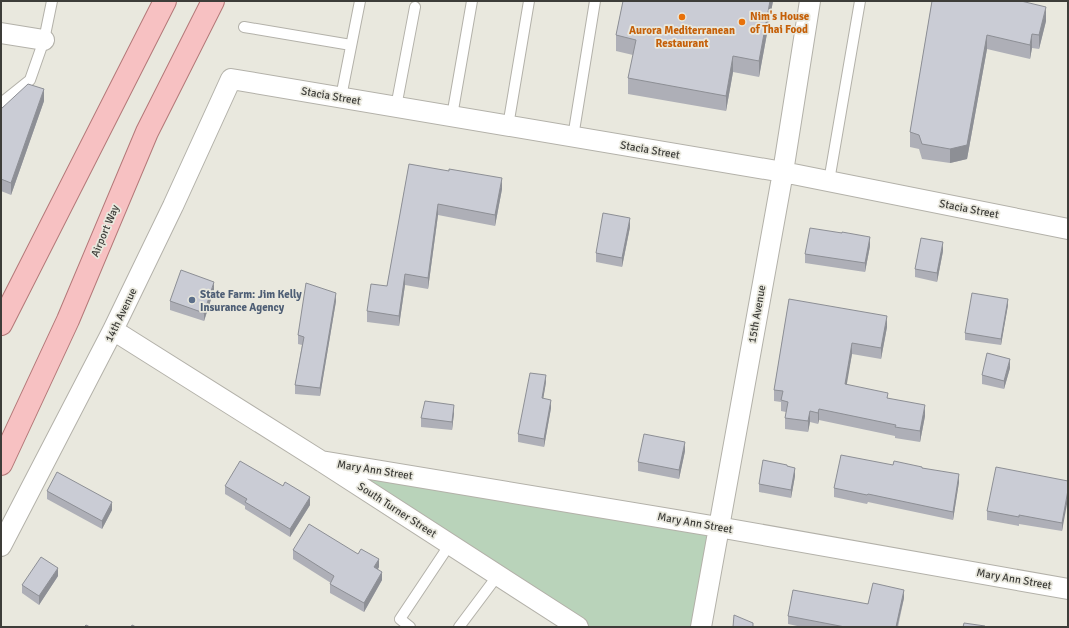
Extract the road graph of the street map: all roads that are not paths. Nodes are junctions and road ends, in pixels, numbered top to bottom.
1 (52, 1) edge
2 (165, 1) edge
3 (213, 1) edge
4 (360, 1) edge
5 (472, 1) edge
6 (529, 1) edge
7 (595, 1) edge
8 (810, 1) edge
9 (860, 1) edge
10 (415, 8) dead end
11 (244, 27) dead end
12 (1, 33) edge
13 (44, 40) junction
14 (351, 45) junction
15 (231, 79) joint
16 (341, 97) junction
17 (1, 103) edge
18 (396, 107) junction
19 (452, 116) junction
20 (508, 126) junction
21 (573, 137) junction
22 (783, 172) junction
23 (829, 181) junction
24 (1068, 229) edge
25 (1, 324) edge
26 (113, 330) junction
27 (321, 461) junction
28 (1, 464) edge
29 (718, 527) junction
30 (450, 544) junction
31 (1, 546) edge
32 (498, 575) junction
33 (1068, 589) edge
34 (410, 627) edge
35 (459, 627) edge
36 (578, 627) edge
37 (701, 627) edge

1 - 13 lane
2 - 25 main road
3 - 28 main road, Airport Way
4 - 14 lane
5 - 19 lane
6 - 20 lane
7 - 21 lane
8 - 22 street, 15th Avenue
9 - 23 lane
10 - 18 lane
11 - 14 lane
12 - 13 street
13 - 17 lane
14 - 16 lane
15 - 16 street, Stacia Street
15 - 26 street, 14th Avenue
16 - 18 street, Stacia Street
18 - 19 street, Stacia Street
19 - 20 street, Stacia Street
20 - 21 street, Stacia Street
21 - 22 street, Stacia Street
22 - 23 street, Stacia Street
22 - 29 street, 15th Avenue
23 - 24 street, Stacia Street
26 - 27 street, South Turner Street
26 - 31 street, 14th Avenue
27 - 29 street, Mary Ann Street
27 - 30 street, South Turner Street
29 - 33 street, Mary Ann Street
29 - 37 street, 15th Avenue
30 - 32 street, South Turner Street
30 - 34 lane
32 - 35 lane
32 - 36 street, South Turner Street

